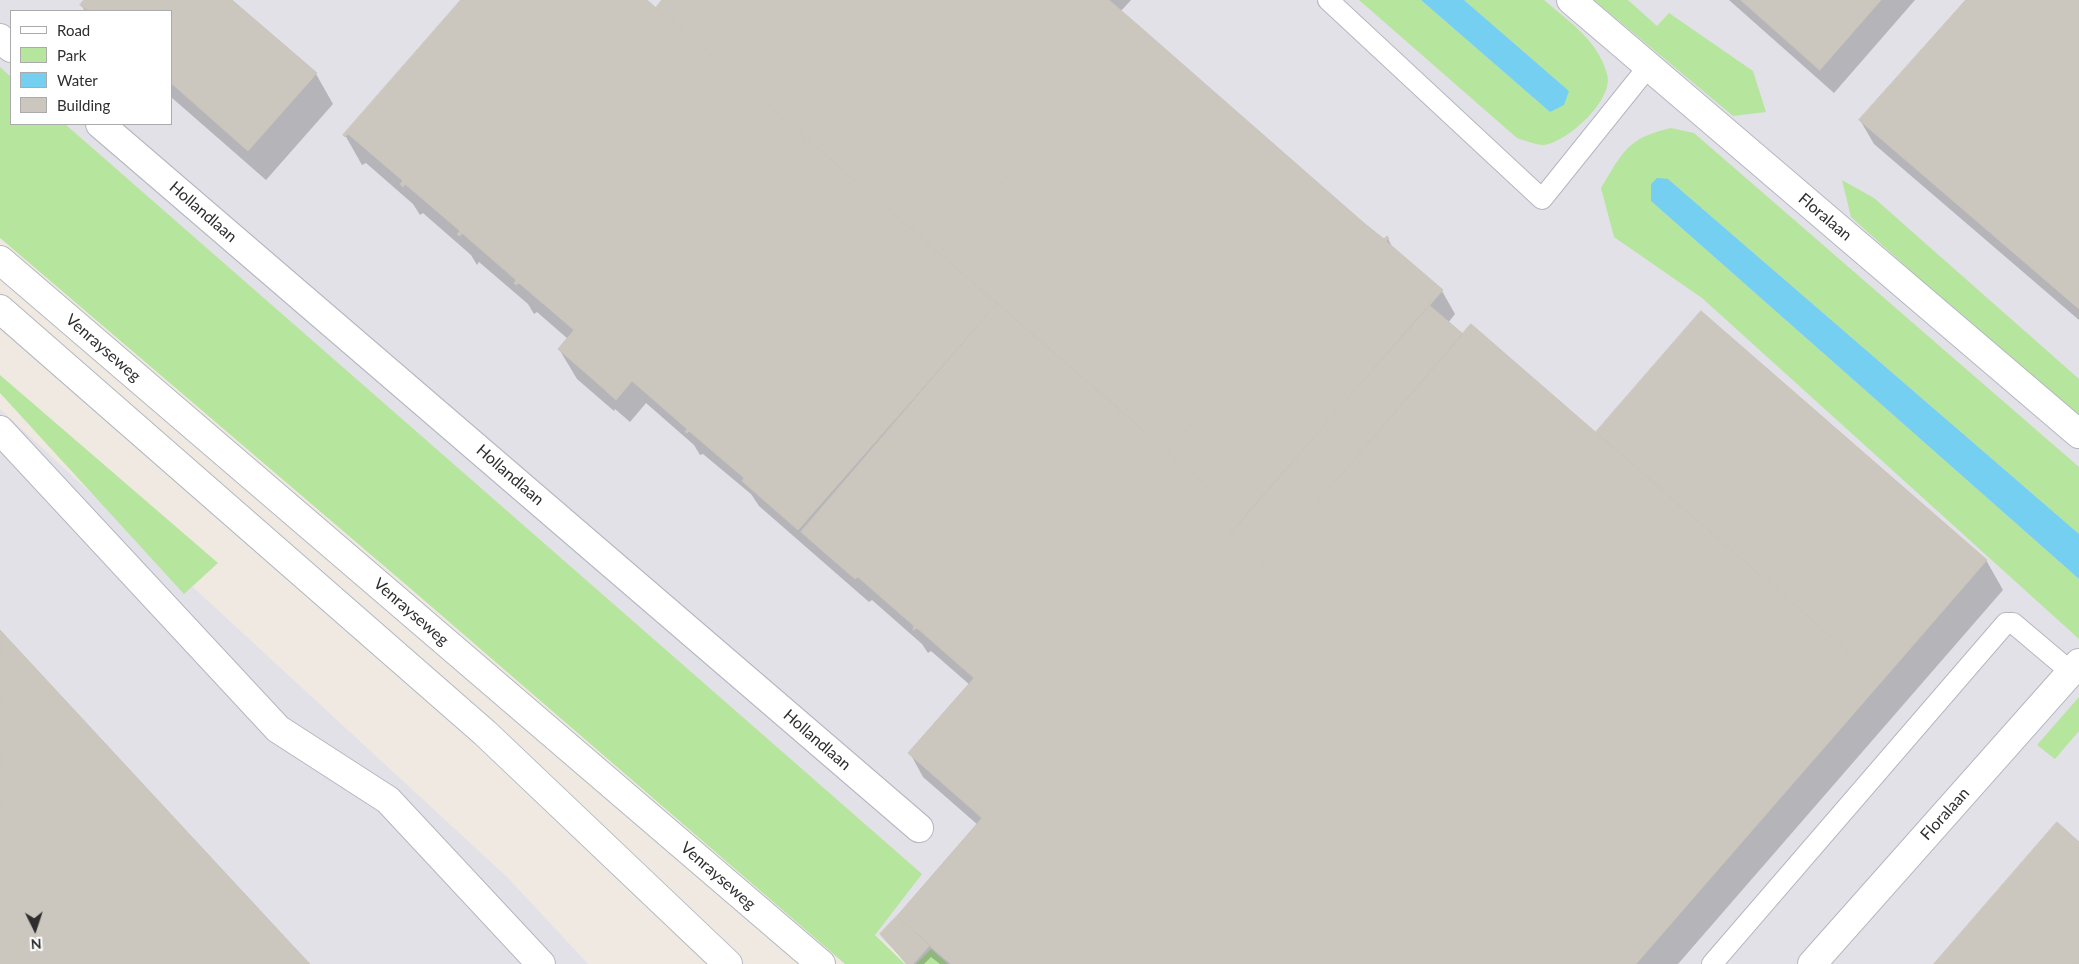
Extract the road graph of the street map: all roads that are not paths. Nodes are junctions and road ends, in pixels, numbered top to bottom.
1 (1328, 0) edge
2 (1571, 0) edge
3 (0, 38) edge
4 (10, 47) edge
5 (1648, 68) junction
6 (101, 125) edge
7 (0, 260) edge
8 (0, 309) edge
9 (0, 430) edge
10 (2079, 434) edge
11 (2075, 668) edge
12 (919, 828) dead end
13 (541, 964) edge
14 (728, 964) edge
15 (821, 964) edge
16 (1712, 964) edge
17 (1812, 964) edge

1 - 5 lane
2 - 5 street, Floralaan
3 - 4 street
5 - 10 street, Floralaan
6 - 12 street, Hollandlaan
7 - 15 street, Venrayseweg
8 - 14 street
9 - 13 street
11 - 16 lane
11 - 17 street, Floralaan

